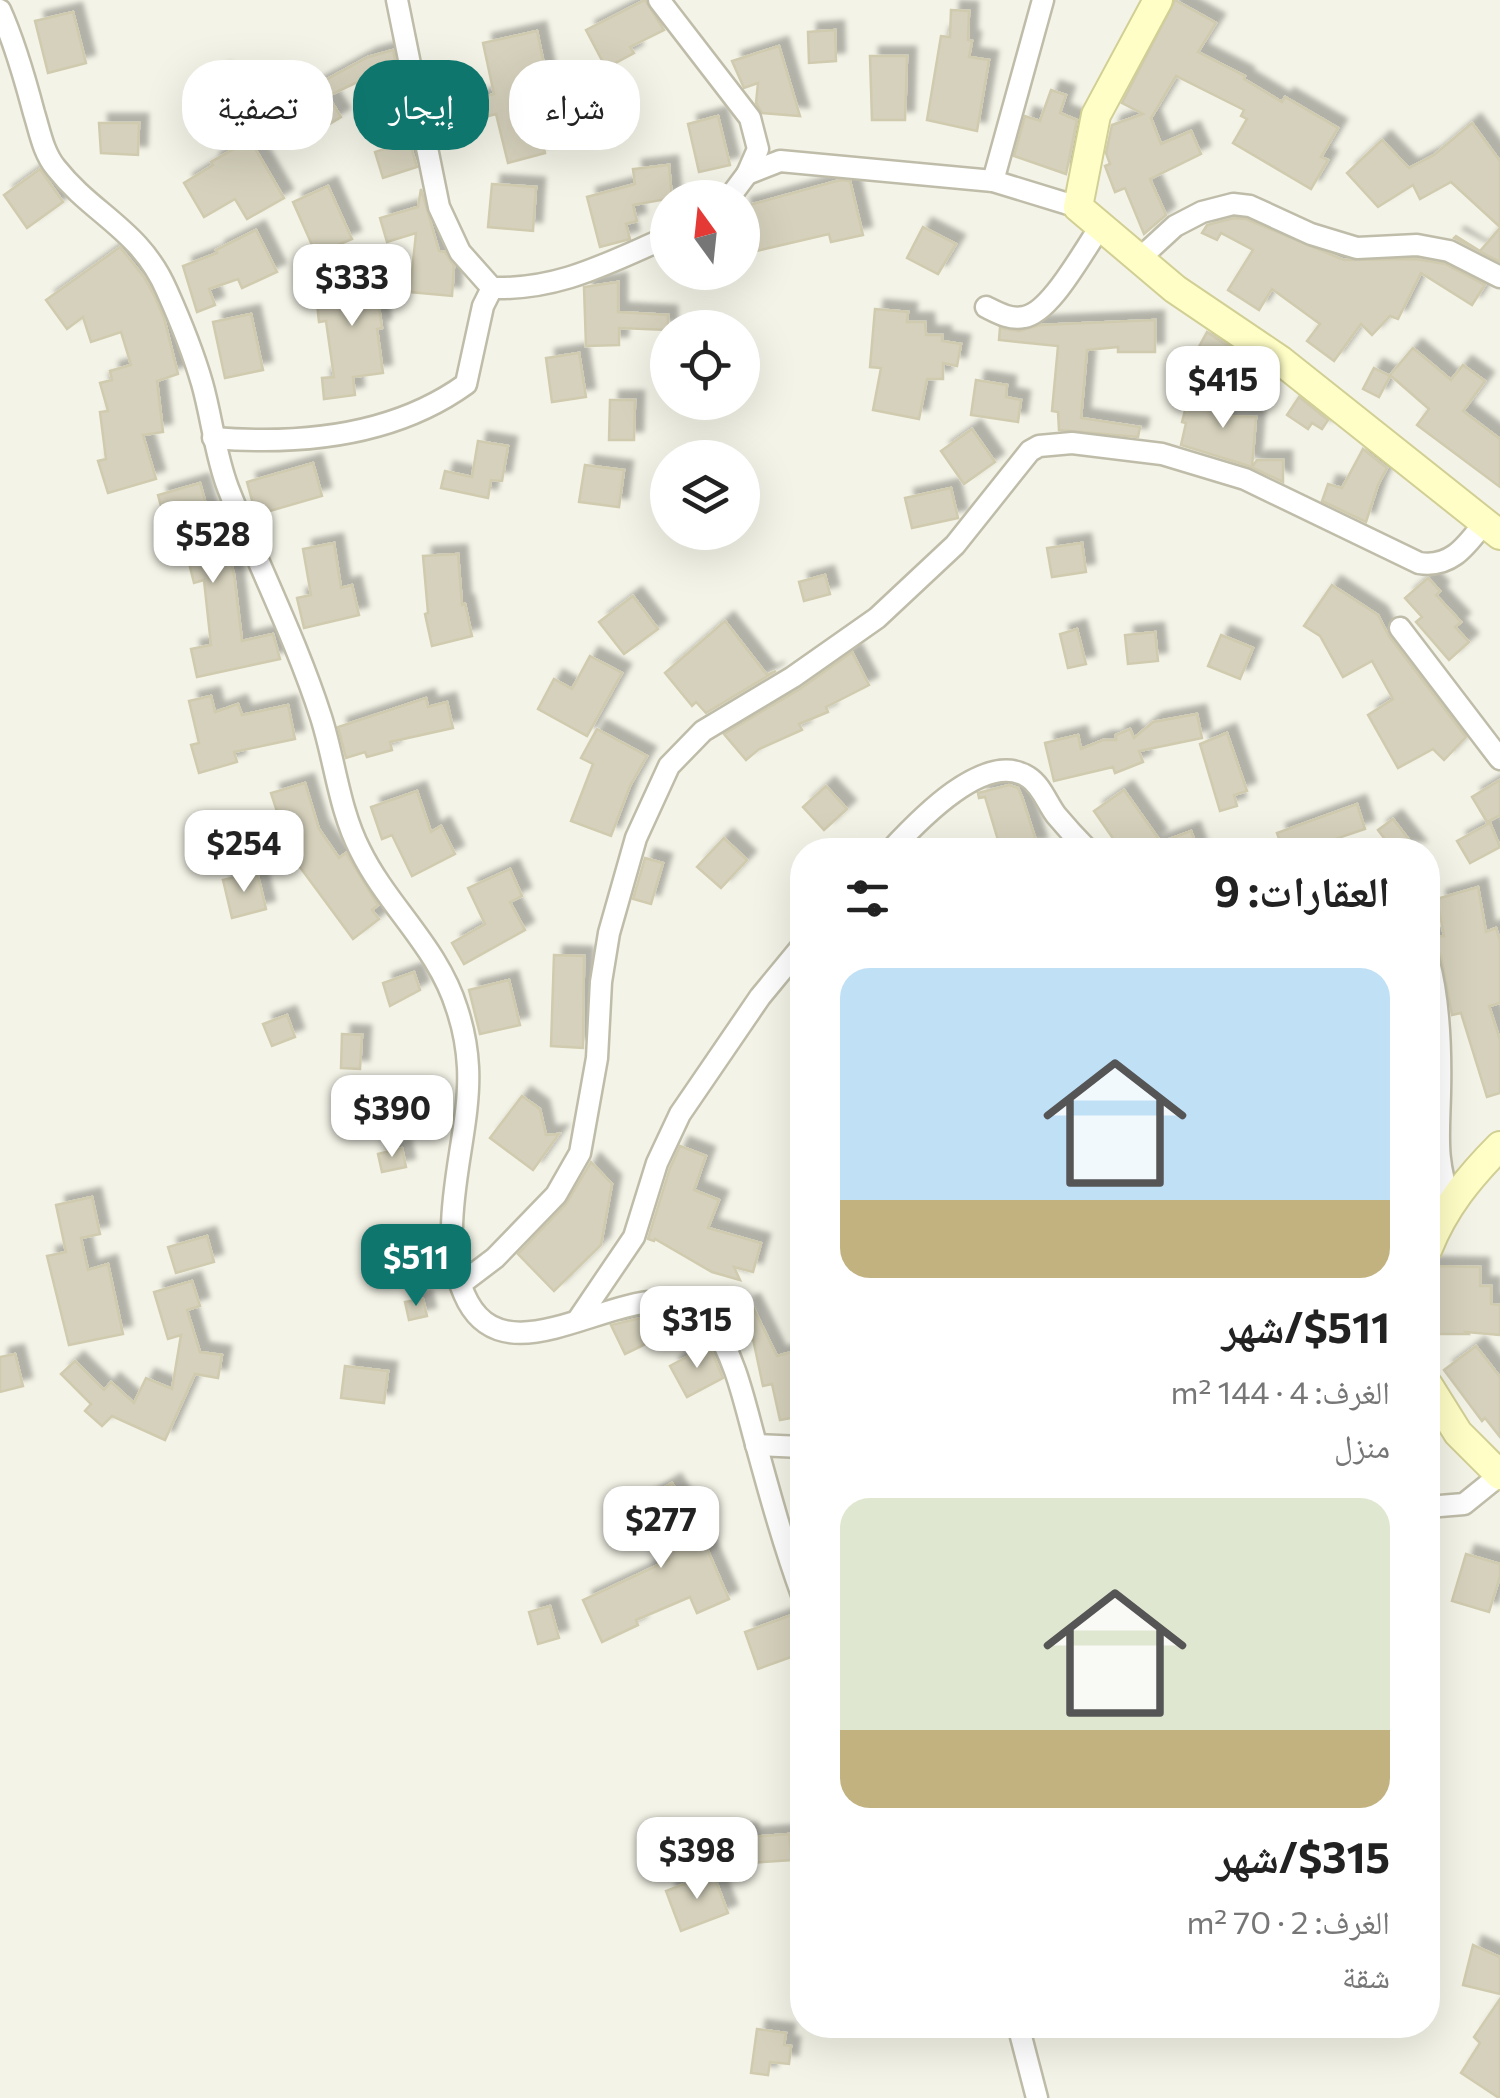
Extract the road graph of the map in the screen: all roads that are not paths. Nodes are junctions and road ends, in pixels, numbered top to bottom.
1 (397, 0) edge
2 (658, 0) edge
3 (1043, 0) edge
4 (1158, 0) edge
5 (0, 10) edge
6 (747, 174) junction
7 (742, 180) edge
8 (992, 180) junction
9 (1078, 207) junction
10 (1100, 226) junction
11 (650, 245) edge
12 (1138, 260) junction
13 (1500, 276) edge
14 (492, 288) junction
15 (986, 307) dead end
16 (213, 438) junction
17 (1492, 529) edge
18 (1400, 628) dead end
19 (1500, 759) edge
20 (903, 838) edge
21 (1077, 838) edge
22 (790, 961) edge
23 (1500, 1146) edge
24 (1440, 1176) edge
25 (1450, 1203) junction
26 (1440, 1217) edge
27 (462, 1283) junction
28 (578, 1321) junction
29 (1440, 1404) edge
30 (756, 1445) junction
31 (790, 1446) edge
32 (1500, 1475) edge
33 (1440, 1506) edge
34 (790, 1561) edge
35 (1022, 2038) edge
36 (1038, 2098) edge

1 - 14 street
2 - 6 street
3 - 8 street
4 - 9 street
5 - 16 street
6 - 7 street
6 - 8 street
8 - 9 street
9 - 10 street
10 - 12 street
10 - 15 street
11 - 14 street
12 - 13 street
12 - 17 street
14 - 16 street
16 - 27 street
17 - 27 street
18 - 19 street
20 - 21 street
22 - 28 street
23 - 25 street
24 - 25 street
25 - 26 street
27 - 28 street
28 - 30 street
29 - 32 street
30 - 31 street
30 - 34 street
32 - 33 street
35 - 36 street

